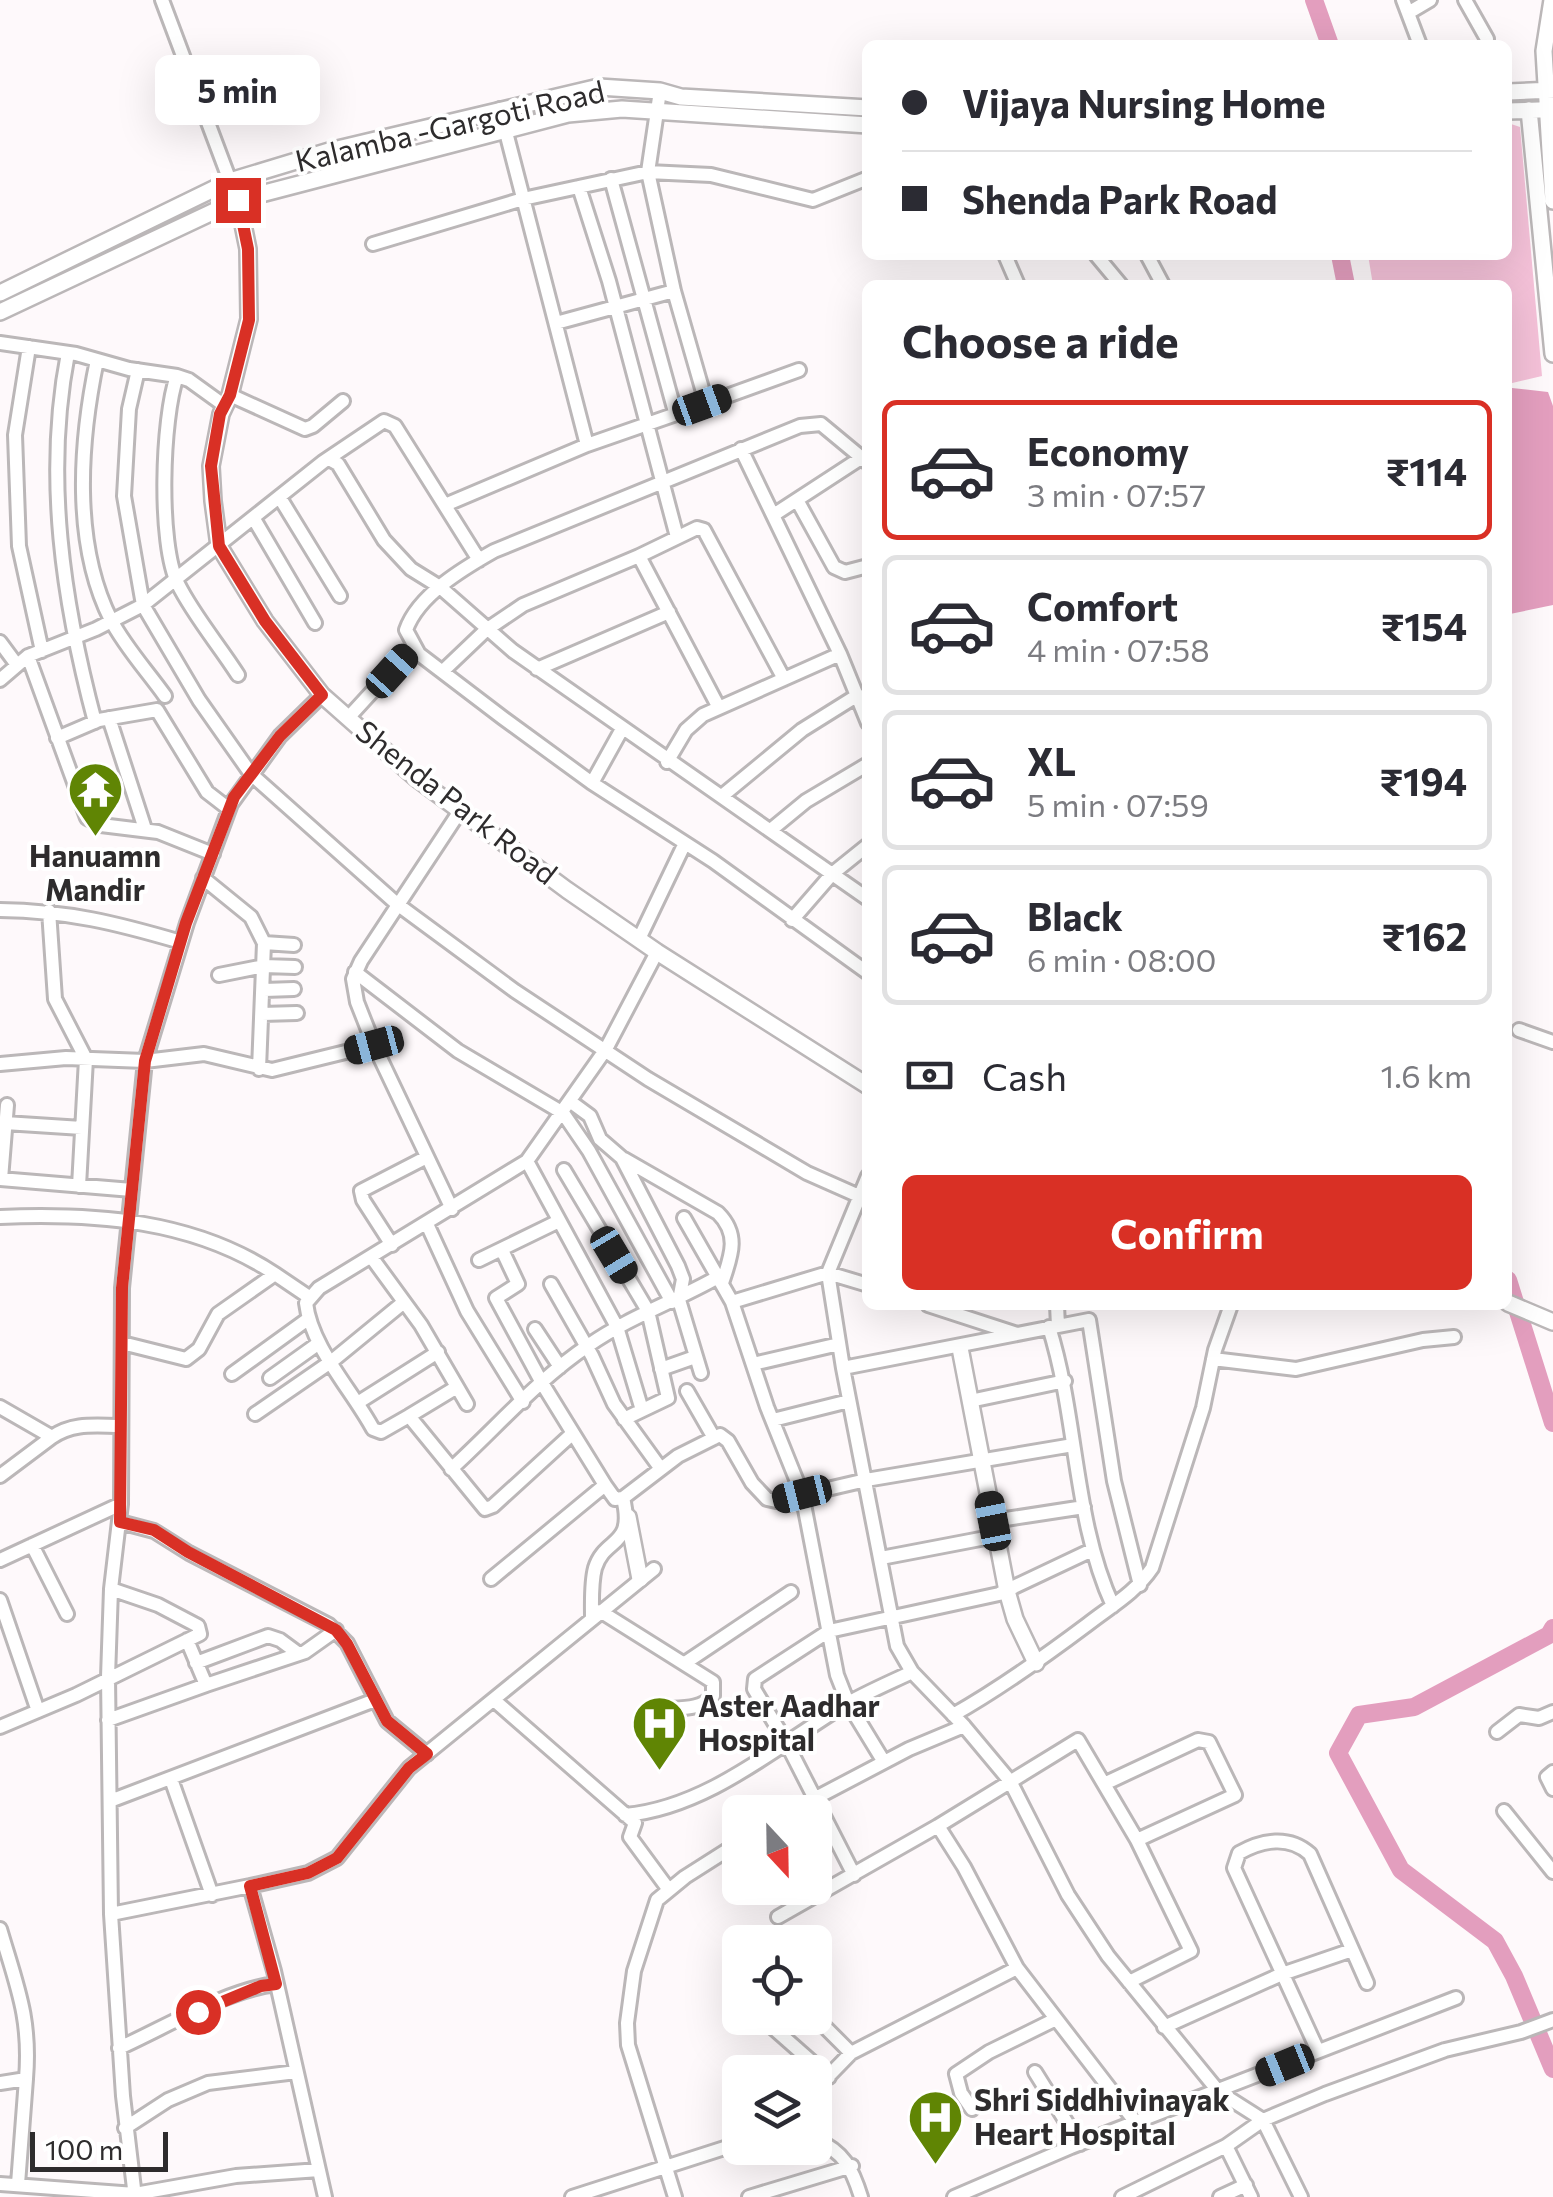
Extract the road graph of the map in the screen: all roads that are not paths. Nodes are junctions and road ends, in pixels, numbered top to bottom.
1 (162, 0) edge
2 (1430, 0) edge
3 (1465, 0) edge
4 (1552, 0) edge
5 (1406, 6) edge
6 (1487, 38) dead end
7 (1418, 40) edge
8 (1549, 90) edge
9 (660, 91) junction
10 (1512, 92) edge
11 (862, 108) edge
12 (500, 110) junction
13 (658, 110) junction
14 (1543, 110) edge
15 (1512, 111) edge
16 (862, 125) edge
17 (505, 130) junction
18 (648, 172) junction
19 (610, 179) junction
20 (862, 180) edge
21 (230, 181) junction
22 (579, 186) junction
23 (524, 199) junction
24 (238, 200) junction
25 (1553, 201) edge
26 (373, 244) dead end
27 (1100, 260) edge
28 (1117, 280) edge
29 (674, 291) junction
30 (0, 293) edge
31 (642, 298) junction
32 (615, 306) junction
33 (0, 312) edge
34 (556, 323) junction
35 (0, 343) edge
36 (30, 348) junction
37 (68, 353) junction
38 (1553, 354) edge
39 (97, 360) junction
40 (138, 370) junction
41 (799, 370) dead end
42 (177, 376) junction
43 (227, 400) junction
44 (343, 401) dead end
45 (702, 405) junction
46 (676, 412) junction
47 (646, 423) junction
48 (588, 445) junction
49 (741, 449) junction
50 (330, 459) junction
51 (862, 459) edge
52 (862, 462) edge
53 (660, 482) junction
54 (280, 498) junction
55 (797, 500) junction
56 (445, 506) junction
57 (774, 514) junction
58 (254, 519) junction
59 (677, 537) junction
60 (219, 546) junction
61 (639, 556) junction
62 (478, 560) junction
63 (862, 568) edge
64 (176, 582) junction
65 (440, 588) junction
66 (340, 596) dead end
67 (144, 604) junction
68 (669, 612) junction
69 (111, 621) junction
70 (315, 623) dead end
71 (486, 630) junction
72 (73, 639) junction
73 (0, 642) edge
74 (413, 648) junction
75 (840, 654) junction
76 (29, 657) junction
77 (537, 668) junction
78 (444, 670) junction
79 (238, 675) dead end
80 (784, 679) junction
81 (0, 680) edge
82 (322, 695) junction
83 (165, 696) dead end
84 (858, 696) junction
85 (718, 706) junction
86 (862, 707) edge
87 (110, 718) junction
88 (348, 718) junction
89 (95, 722) junction
90 (622, 730) junction
91 (57, 738) junction
92 (667, 762) junction
93 (862, 768) edge
94 (251, 774) junction
95 (592, 784) junction
96 (722, 796) junction
97 (229, 810) junction
98 (460, 811) junction
99 (145, 829) junction
100 (772, 829) junction
101 (685, 844) junction
102 (862, 850) edge
103 (213, 854) junction
104 (832, 874) junction
105 (203, 878) junction
106 (862, 895) edge
107 (397, 904) junction
108 (0, 910) edge
109 (49, 911) junction
110 (792, 920) junction
111 (639, 940) junction
112 (181, 942) junction
113 (264, 943) junction
114 (294, 945) dead end
115 (658, 952) junction
116 (264, 966) junction
117 (295, 967) dead end
118 (862, 969) edge
119 (355, 972) junction
120 (220, 975) dead end
121 (264, 990) junction
122 (294, 990) dead end
123 (297, 1013) dead end
124 (262, 1014) junction
125 (1520, 1030) dead end
126 (1553, 1042) edge
127 (374, 1045) junction
128 (606, 1049) junction
129 (86, 1059) junction
130 (145, 1061) junction
131 (0, 1064) edge
132 (259, 1069) junction
133 (862, 1082) edge
134 (7, 1106) dead end
135 (567, 1107) junction
136 (5, 1122) junction
137 (82, 1128) junction
138 (2, 1139) edge
139 (425, 1158) junction
140 (622, 1158) junction
141 (527, 1162) junction
142 (564, 1170) dead end
143 (1, 1179) edge
144 (78, 1186) junction
145 (132, 1190) junction
146 (862, 1199) edge
147 (862, 1201) edge
148 (452, 1209) junction
149 (0, 1218) edge
150 (684, 1218) dead end
151 (129, 1220) junction
152 (559, 1221) junction
153 (427, 1224) junction
154 (392, 1245) junction
155 (502, 1250) junction
156 (372, 1258) junction
157 (480, 1260) dead end
158 (828, 1273) junction
159 (275, 1274) junction
160 (720, 1280) junction
161 (551, 1284) dead end
162 (862, 1284) edge
163 (309, 1296) junction
164 (676, 1301) junction
165 (404, 1302) junction
166 (732, 1302) junction
167 (1512, 1305) edge
168 (943, 1310) edge
169 (1056, 1310) edge
170 (1229, 1310) edge
171 (648, 1311) junction
172 (308, 1319) junction
173 (1553, 1322) edge
174 (1054, 1326) junction
175 (616, 1327) junction
176 (535, 1328) dead end
177 (1020, 1335) junction
178 (1454, 1338) dead end
179 (122, 1343) junction
180 (319, 1343) junction
181 (839, 1344) junction
182 (586, 1346) junction
183 (960, 1348) junction
184 (438, 1352) junction
185 (695, 1357) junction
186 (1213, 1359) junction
187 (332, 1361) junction
188 (753, 1364) junction
189 (560, 1368) junction
190 (843, 1368) junction
191 (662, 1369) junction
192 (700, 1373) dead end
193 (232, 1374) dead end
194 (270, 1378) dead end
195 (1065, 1381) junction
196 (542, 1383) junction
197 (457, 1387) junction
198 (687, 1392) dead end
199 (970, 1400) junction
200 (358, 1402) junction
201 (523, 1402) junction
202 (850, 1402) junction
203 (467, 1404) dead end
204 (0, 1407) edge
205 (642, 1410) junction
206 (255, 1414) dead end
207 (409, 1416) junction
208 (624, 1419) junction
209 (122, 1420) junction
210 (773, 1420) junction
211 (574, 1433) junction
212 (52, 1437) junction
213 (714, 1438) junction
214 (1074, 1445) junction
215 (982, 1462) junction
216 (451, 1468) junction
217 (661, 1469) junction
218 (0, 1476) edge
219 (866, 1480) junction
220 (605, 1485) junction
221 (802, 1494) junction
222 (623, 1498) junction
223 (121, 1504) junction
224 (1084, 1507) junction
225 (628, 1517) junction
226 (120, 1522) junction
227 (995, 1529) junction
228 (32, 1545) junction
229 (1092, 1550) junction
230 (881, 1558) junction
231 (0, 1560) edge
232 (647, 1574) joint
233 (491, 1579) dead end
234 (1140, 1585) junction
235 (111, 1589) junction
236 (1007, 1591) junction
237 (791, 1592) dead end
238 (0, 1600) edge
239 (1113, 1606) junction
240 (67, 1614) dead end
241 (596, 1614) junction
242 (891, 1618) junction
243 (336, 1630) junction
244 (828, 1631) junction
245 (187, 1640) junction
246 (299, 1654) junction
247 (685, 1662) junction
248 (1036, 1662) junction
249 (196, 1663) junction
250 (912, 1672) junction
251 (108, 1677) junction
252 (206, 1685) junction
253 (375, 1700) junction
254 (494, 1700) junction
255 (848, 1704) junction
256 (666, 1709) dead end
257 (38, 1711) junction
258 (1553, 1712) edge
259 (953, 1715) junction
260 (108, 1720) junction
261 (964, 1726) junction
262 (0, 1727) edge
263 (1497, 1732) dead end
264 (786, 1742) junction
265 (427, 1754) junction
266 (884, 1762) junction
267 (1553, 1772) edge
268 (171, 1780) junction
269 (1010, 1780) junction
270 (1104, 1784) junction
271 (1553, 1789) edge
272 (812, 1795) edge
273 (822, 1795) edge
274 (110, 1801) junction
275 (1504, 1811) dead end
276 (625, 1814) junction
277 (938, 1826) junction
278 (832, 1833) edge
279 (1137, 1840) junction
280 (722, 1854) edge
281 (1553, 1872) edge
282 (854, 1875) junction
283 (250, 1886) junction
284 (669, 1890) junction
285 (212, 1895) junction
286 (111, 1914) junction
287 (778, 1917) dead end
288 (0, 1930) edge
289 (1352, 1950) junction
290 (1017, 1968) junction
291 (1282, 1974) junction
292 (1129, 1982) junction
293 (1367, 1983) dead end
294 (276, 1984) junction
295 (1456, 1998) dead end
296 (1056, 2018) junction
297 (1550, 2022) edge
298 (1164, 2027) junction
299 (832, 2034) edge
300 (782, 2035) edge
301 (119, 2048) junction
302 (1318, 2051) junction
303 (851, 2054) junction
304 (805, 2055) edge
305 (296, 2072) junction
306 (1035, 2072) dead end
307 (832, 2074) edge
308 (26, 2079) junction
309 (0, 2083) edge
310 (1219, 2092) junction
311 (972, 2109) dead end
312 (1263, 2120) junction
313 (1137, 2124) junction
314 (126, 2128) junction
315 (1080, 2144) junction
316 (1226, 2146) junction
317 (722, 2148) edge
318 (832, 2149) edge
319 (666, 2165) junction
320 (852, 2166) junction
321 (319, 2170) junction
322 (0, 2184) edge
323 (18, 2184) junction
324 (34, 2191) edge
325 (1248, 2191) edge
326 (594, 2194) edge
327 (135, 2196) edge
328 (960, 2196) edge
329 (325, 2197) edge
330 (572, 2197) edge
331 (675, 2197) edge
332 (749, 2197) edge
333 (861, 2197) edge
334 (1122, 2197) edge
335 (1220, 2197) edge
336 (1301, 2197) edge

1 - 21 street, Shenda Park Road
2 - 5 street
3 - 6 street
4 - 8 main road
5 - 7 street
8 - 10 main road
8 - 14 main road
9 - 11 main road, Kalamba -Gargoti Road
9 - 12 main road, Kalamba -Gargoti Road
9 - 13 street
12 - 17 street
12 - 21 main road, Kalamba -Gargoti Road
13 - 16 main road
13 - 17 main road
13 - 18 street
14 - 15 main road
14 - 25 main road
14 - 38 main road
17 - 23 street
17 - 24 main road
18 - 19 street
18 - 20 street
18 - 29 street
19 - 22 street
19 - 31 street
21 - 24 main road, Shenda Park Road
21 - 30 main road, Kalamba -Gargoti Road
22 - 23 street
22 - 32 street
23 - 26 street
23 - 34 street
24 - 33 main road
24 - 43 main road, Shenda Park Road
27 - 28 street
29 - 31 street
29 - 45 street
31 - 32 street
31 - 46 street
32 - 34 street
32 - 47 street
34 - 48 street
35 - 36 street
36 - 37 street
36 - 76 street
37 - 39 street
37 - 72 street
39 - 40 street
39 - 69 street
40 - 42 street
40 - 67 street
41 - 45 street
42 - 43 street
42 - 64 street
43 - 44 street
43 - 60 main road, Shenda Park Road
45 - 46 street
46 - 47 street
47 - 48 street
47 - 53 street
48 - 56 street
49 - 51 street
49 - 53 street
49 - 57 street
50 - 54 street
50 - 56 street
50 - 65 street
52 - 55 street
53 - 59 street
53 - 62 street
54 - 58 street
54 - 66 street
55 - 57 street
55 - 63 street
56 - 62 street
57 - 75 street
58 - 60 street
58 - 70 street
59 - 61 street
59 - 80 street
60 - 64 street
60 - 82 main road, Shenda Park Road
61 - 68 street
61 - 71 street
62 - 65 street
64 - 67 street
64 - 79 street
65 - 71 street
65 - 74 street
67 - 69 street
67 - 94 street
68 - 77 street
68 - 85 street
69 - 72 street
69 - 83 street
71 - 77 street
71 - 78 street
72 - 76 street
72 - 89 street
73 - 76 street
74 - 78 street
74 - 88 street
75 - 80 street
75 - 84 street
76 - 81 street
76 - 91 street
77 - 90 street
78 - 95 street
80 - 85 street
82 - 88 main road, Shenda Park Road
82 - 94 street
84 - 86 street
84 - 96 street
85 - 92 street
87 - 89 street
87 - 97 street
87 - 99 street
88 - 98 main road, Shenda Park Road
89 - 91 street
90 - 92 street
90 - 95 street
91 - 99 street
92 - 96 street
93 - 100 street
94 - 97 street
94 - 107 street
95 - 101 street
96 - 100 street
97 - 103 street
98 - 107 street
98 - 111 main road, Shenda Park Road
99 - 103 street
100 - 104 street
101 - 110 street
101 - 111 street
102 - 104 street
103 - 105 street
104 - 106 street
104 - 110 street
105 - 112 street
105 - 113 street
107 - 119 street
107 - 128 street
108 - 109 street
109 - 112 street
109 - 129 street
110 - 118 street
111 - 115 main road, Shenda Park Road
112 - 130 street
113 - 114 street
113 - 116 street
115 - 128 street
115 - 133 main road, Shenda Park Road
116 - 117 street
116 - 120 street
116 - 121 street
119 - 127 street
119 - 135 street
121 - 122 street
121 - 124 street
123 - 124 street
124 - 132 street
125 - 126 street
127 - 132 street
127 - 139 street
128 - 135 street
128 - 146 street
129 - 130 street
129 - 131 street
129 - 137 street
130 - 132 street
130 - 145 street
134 - 136 street
135 - 140 street
135 - 141 street
135 - 164 street
136 - 137 street
136 - 138 street
137 - 144 street
138 - 143 street
139 - 148 street
139 - 154 street
140 - 160 street
140 - 164 street
141 - 148 street
141 - 152 street
142 - 171 street
143 - 144 street
144 - 145 street
145 - 151 street
147 - 158 street
148 - 153 street
149 - 151 street
150 - 160 street
151 - 159 street
151 - 179 street
152 - 155 street
152 - 175 street
153 - 154 street
153 - 201 street
154 - 156 street
155 - 157 street
155 - 196 street
156 - 163 street
156 - 165 street
158 - 162 street
158 - 166 street
158 - 181 street
159 - 163 street
159 - 179 street
160 - 164 street
160 - 166 street
161 - 182 street
163 - 172 street
164 - 171 street
164 - 185 street
165 - 184 street
165 - 187 street
166 - 188 street
167 - 173 main road
168 - 177 street
169 - 174 street
170 - 186 street
171 - 175 street
171 - 191 street
172 - 180 street
172 - 193 street
174 - 177 street
174 - 195 street
174 - 234 street
175 - 182 street
175 - 205 street
176 - 189 street
177 - 183 street
178 - 186 street
179 - 209 street
180 - 187 street
180 - 194 street
181 - 188 street
181 - 190 street
182 - 189 street
182 - 208 street
183 - 190 street
183 - 199 main road
184 - 197 street
184 - 200 street
185 - 191 street
185 - 192 street
186 - 234 street
187 - 200 street
187 - 206 street
188 - 210 street
189 - 196 street
190 - 202 street
191 - 205 street
195 - 199 street
195 - 214 street
196 - 201 street
196 - 211 street
197 - 203 street
197 - 207 street
198 - 213 street
199 - 215 main road
200 - 207 street
201 - 216 street
202 - 210 street
202 - 219 street
204 - 212 street
205 - 208 street
207 - 216 street
208 - 217 street
209 - 212 street
209 - 223 street
210 - 221 street
211 - 216 street
211 - 220 street
212 - 218 street
213 - 217 street
213 - 221 street
214 - 215 street
214 - 224 street
215 - 219 street
215 - 227 main road
217 - 222 street
219 - 221 street
219 - 230 street
220 - 222 street
220 - 233 street
221 - 244 street
222 - 225 street
223 - 226 street
223 - 228 street
224 - 227 street
224 - 229 street
225 - 232 main road
225 - 241 street
226 - 235 street
226 - 243 street
227 - 230 street
227 - 236 main road
228 - 231 street
228 - 240 street
229 - 236 street
229 - 239 street
230 - 242 street
232 - 241 street
234 - 239 street
235 - 245 street
235 - 251 street
236 - 242 street
236 - 248 main road
237 - 247 street
238 - 257 street
239 - 248 street
241 - 247 street
241 - 254 street
242 - 244 street
242 - 250 street
243 - 246 street
243 - 253 street
244 - 255 street
244 - 264 street
245 - 249 street
245 - 251 street
246 - 249 street
246 - 252 street
247 - 256 street
248 - 259 street
249 - 252 street
250 - 255 street
250 - 259 street
251 - 257 street
251 - 260 street
252 - 260 street
253 - 265 street
253 - 268 street
254 - 265 street
254 - 276 street
255 - 264 street
255 - 266 street
257 - 262 street
258 - 263 street
259 - 261 street
260 - 274 street
261 - 266 street
261 - 269 street
264 - 272 street
264 - 276 street
265 - 283 street
266 - 273 street
267 - 271 street
268 - 274 street
268 - 285 street
269 - 270 street
269 - 277 street
269 - 292 street
270 - 279 street
270 - 279 street
274 - 286 street
275 - 281 street
276 - 284 street
277 - 282 street
277 - 290 street
278 - 282 street
279 - 292 street
280 - 284 street
282 - 287 street
283 - 285 street
283 - 294 street
284 - 319 street
285 - 286 street
286 - 301 street
288 - 308 street
289 - 291 street
289 - 291 street
289 - 293 street
290 - 296 street
290 - 303 street
291 - 298 street
291 - 302 street
292 - 298 street
294 - 301 street
294 - 305 street
295 - 302 street
296 - 311 street
296 - 313 street
297 - 312 street
298 - 310 street
299 - 303 street
300 - 304 street
301 - 314 street
302 - 310 street
303 - 307 street
305 - 314 street
305 - 321 street
306 - 315 street
308 - 309 street
308 - 323 street
310 - 312 street
310 - 313 street
312 - 316 street
312 - 336 street
313 - 315 street
314 - 327 street
315 - 328 street
316 - 325 street
316 - 334 street
317 - 319 street
318 - 320 street
319 - 326 street
319 - 331 street
320 - 332 street
320 - 333 street
321 - 327 street
321 - 329 street
322 - 323 street
323 - 324 street
324 - 327 street
325 - 335 street
326 - 330 street

